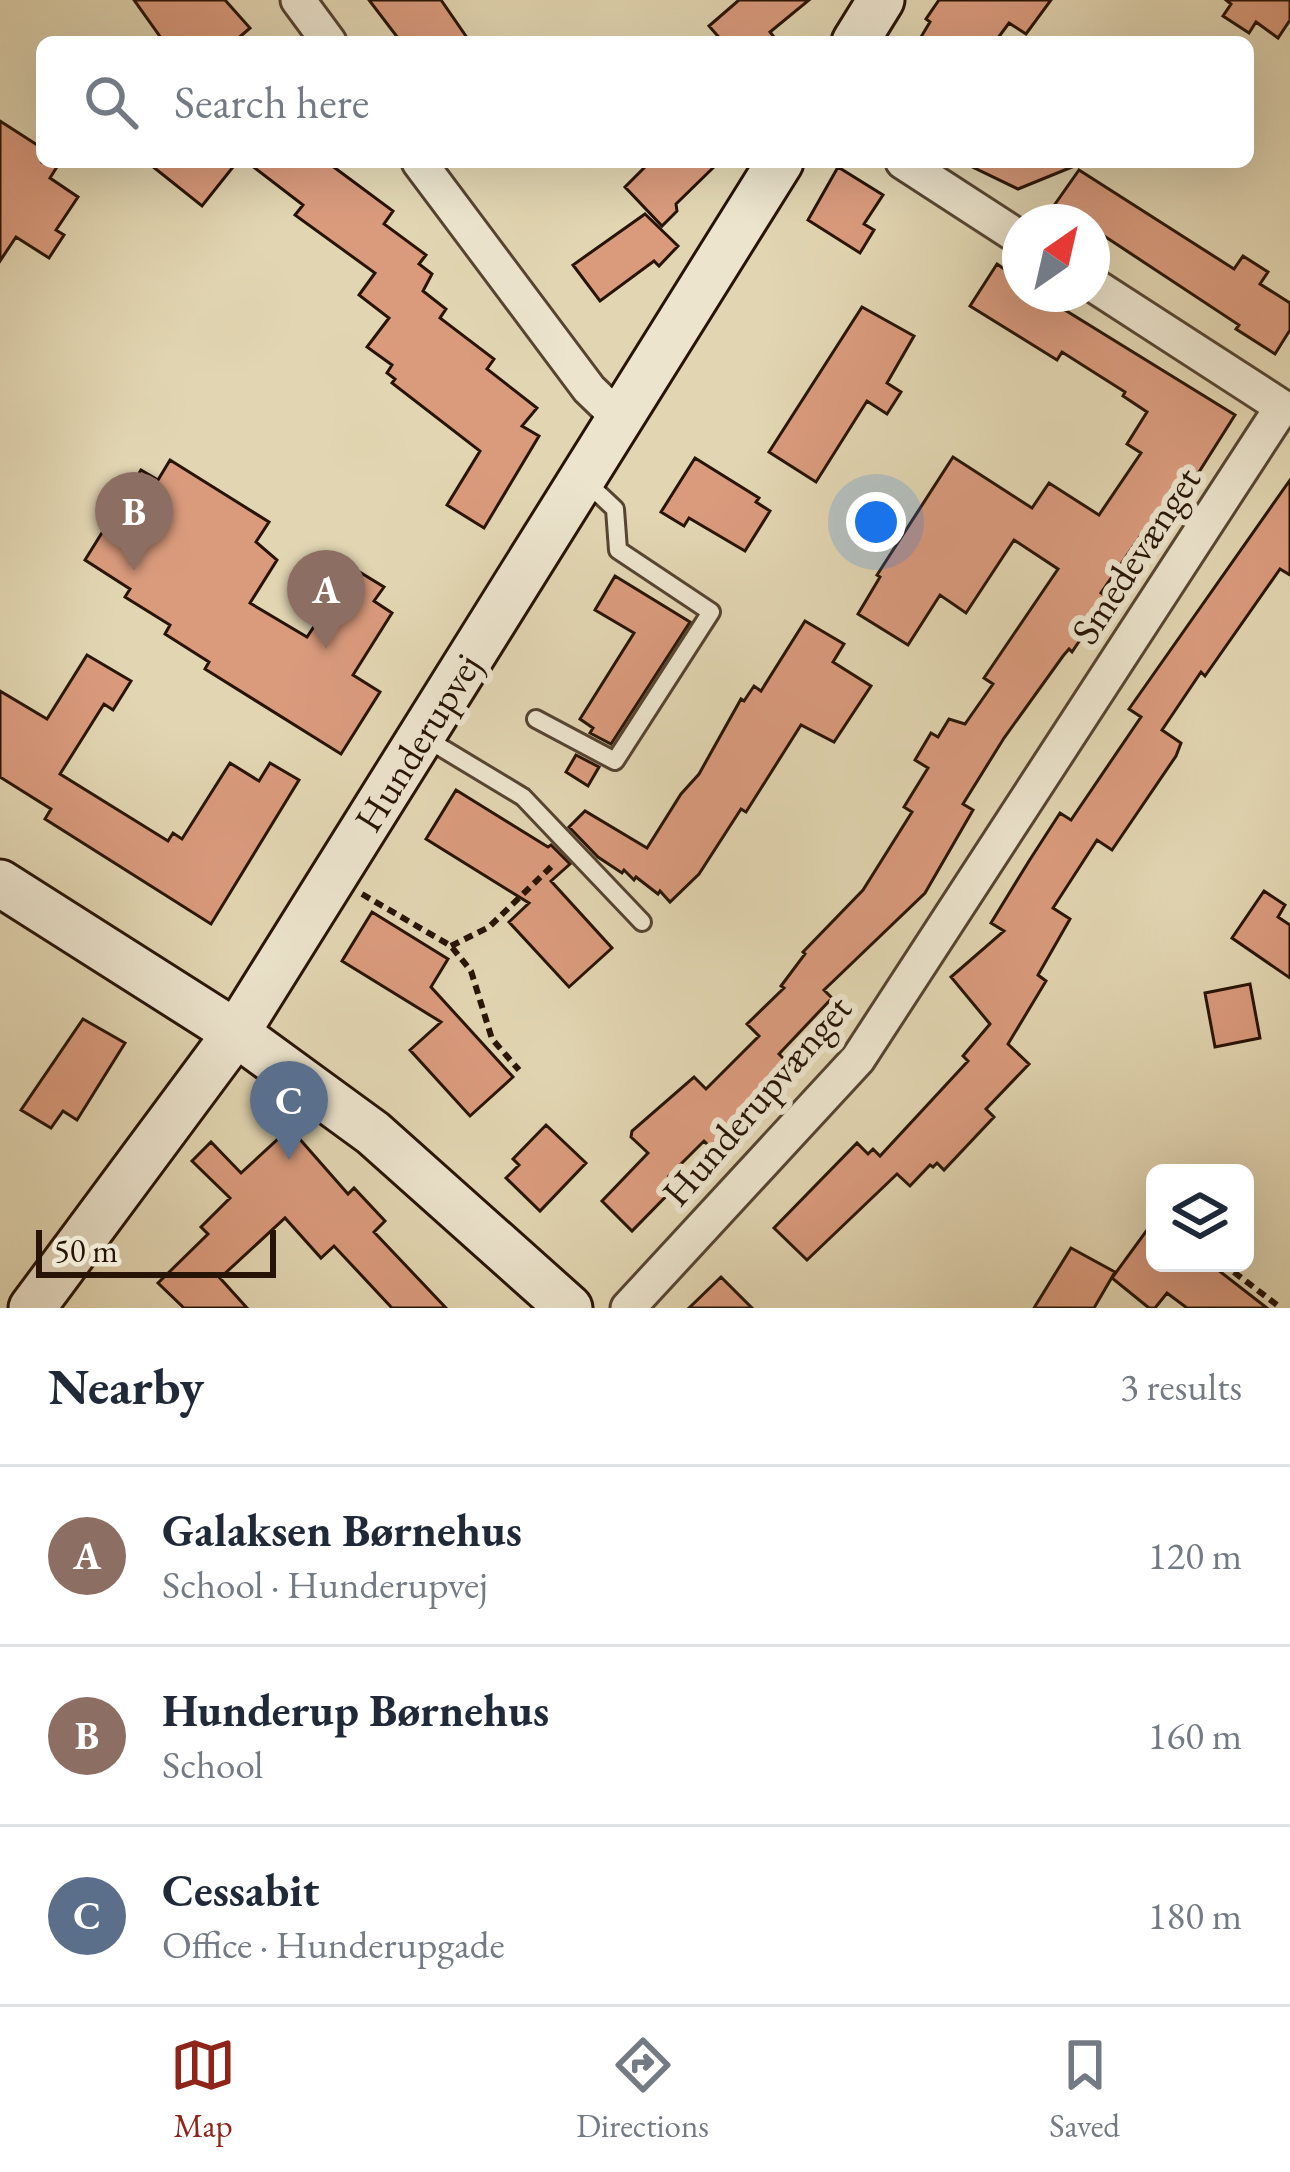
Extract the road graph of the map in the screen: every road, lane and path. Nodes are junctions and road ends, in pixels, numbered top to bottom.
1 (298, 0) edge
2 (881, 0) edge
3 (325, 36) edge
4 (859, 36) edge
5 (423, 168) edge
6 (777, 168) edge
7 (912, 168) edge
8 (1002, 226) edge
9 (1110, 296) edge
10 (619, 418) junction
11 (581, 478) junction
12 (536, 719) dead end
13 (421, 736) junction
14 (572, 847) junction
15 (333, 877) junction
16 (0, 883) edge
17 (642, 922) dead end
18 (935, 938) joint
19 (451, 946) junction
20 (236, 1034) junction
21 (519, 1070) dead end
22 (1234, 1272) edge
23 (32, 1308) edge
24 (569, 1308) edge
25 (628, 1308) edge
26 (1281, 1308) edge

1 - 3 street
2 - 4 street
5 - 10 street
6 - 10 street, Hunderupvej
7 - 8 street
9 - 18 street, Smedevænget
10 - 11 street, Hunderupvej
11 - 12 lane
11 - 13 street, Hunderupvej
13 - 14 lane
13 - 15 street, Hunderupvej
14 - 17 lane
14 - 19 path
15 - 19 path
15 - 20 street, Hunderupvej
16 - 20 street
18 - 25 street, Hunderupvænget
19 - 21 path
20 - 23 street, Hunderupvej
20 - 24 street
22 - 26 path

